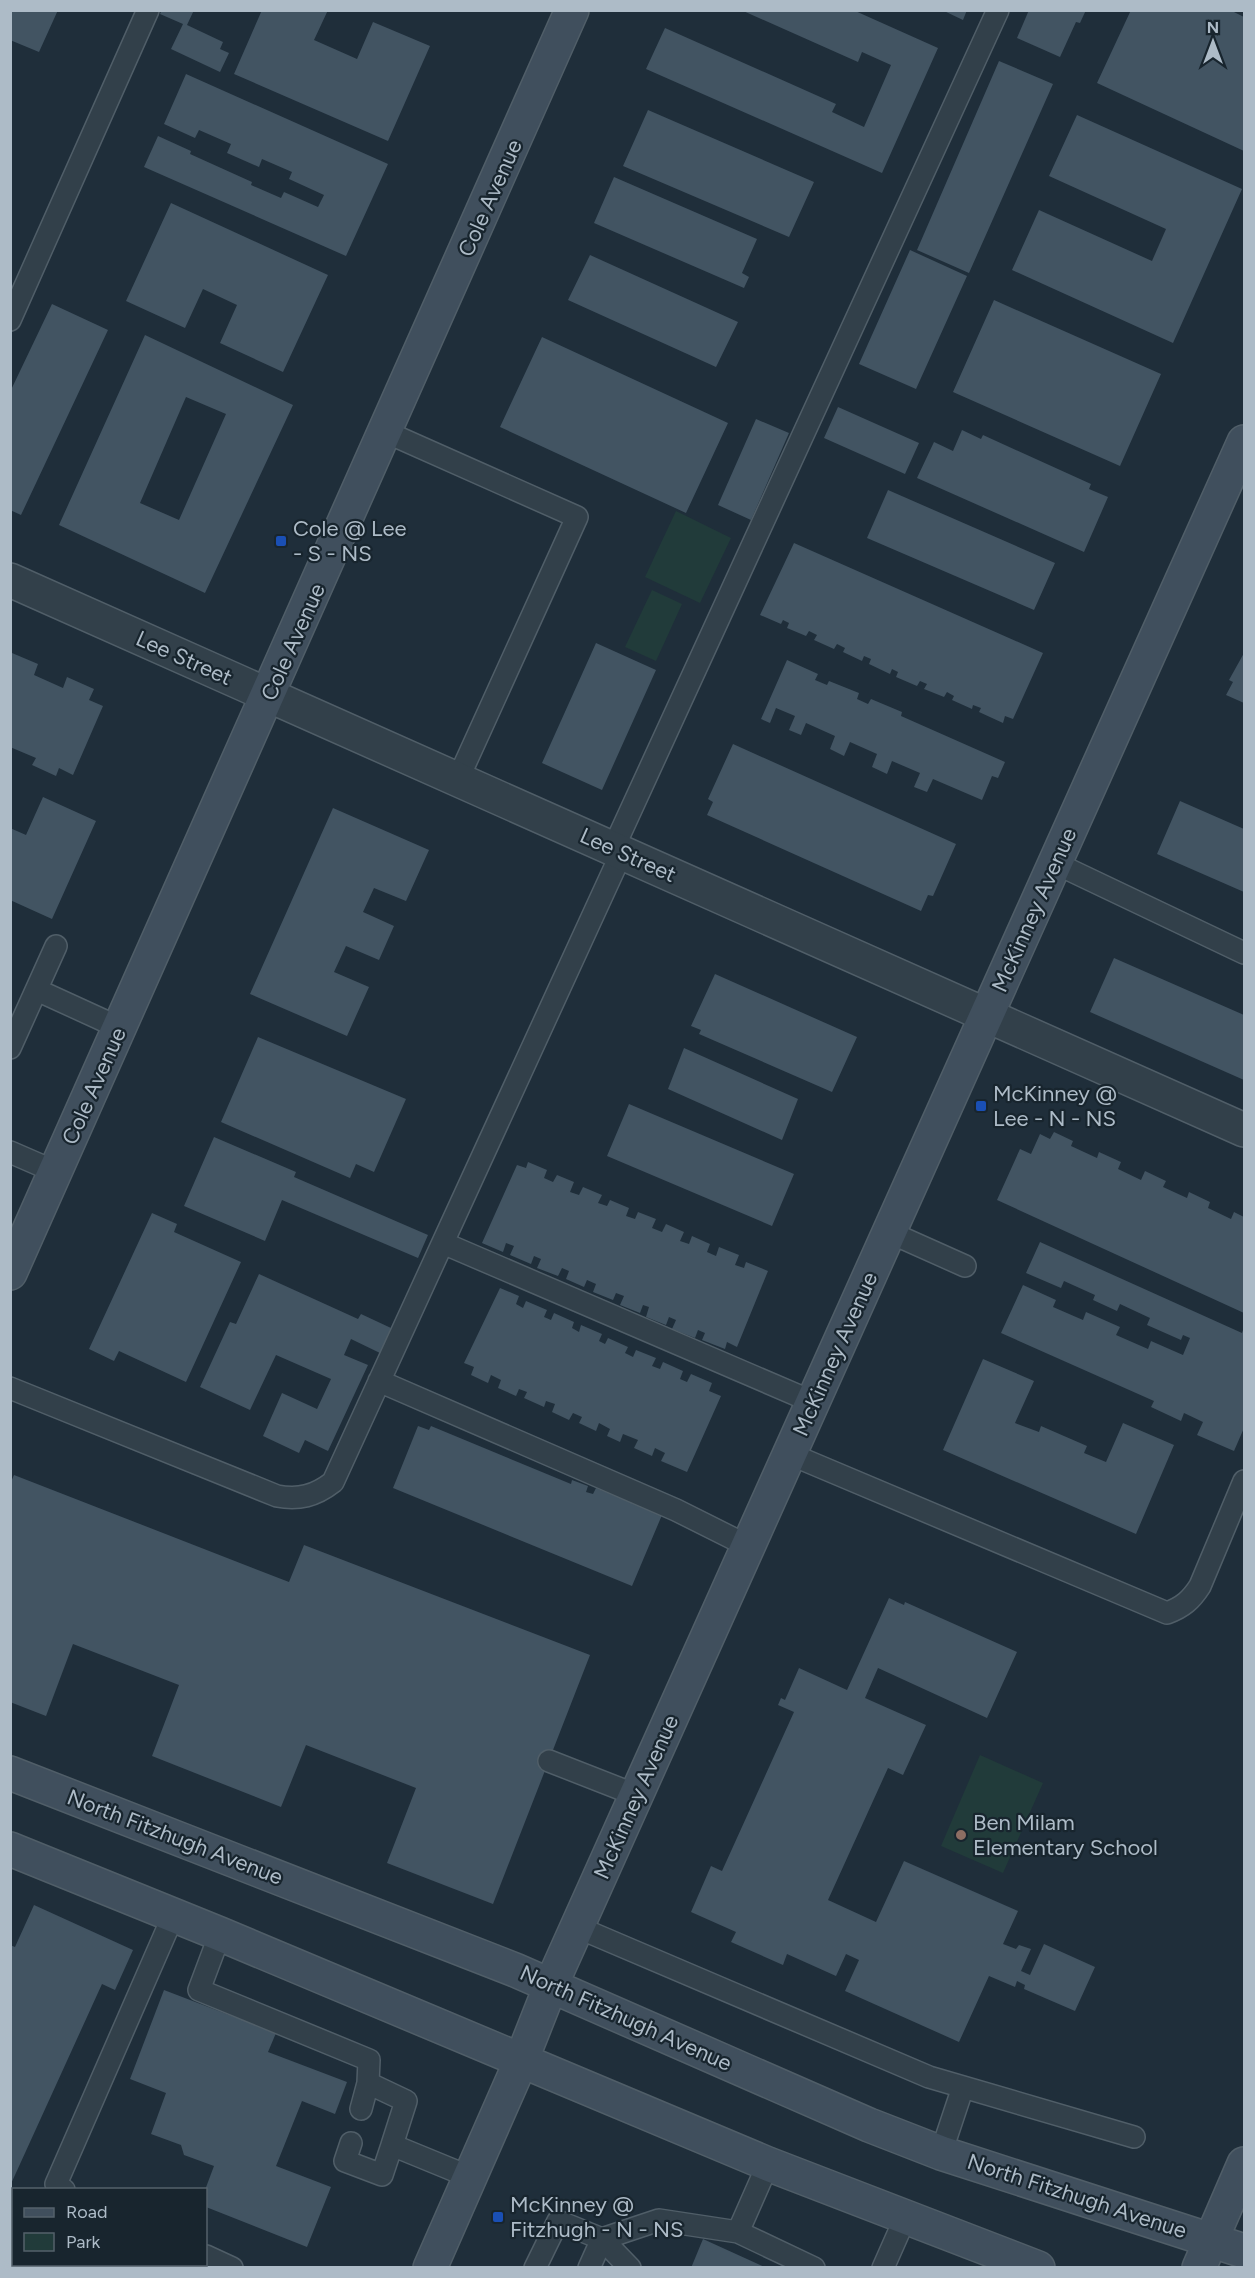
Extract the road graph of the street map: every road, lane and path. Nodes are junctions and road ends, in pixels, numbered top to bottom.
1 (148, 10) edge
2 (572, 10) edge
3 (998, 10) edge
4 (10, 320) edge
5 (386, 432) junction
6 (1245, 442) edge
7 (10, 580) edge
8 (269, 696) junction
9 (458, 780) junction
10 (617, 850) junction
11 (1055, 863) junction
12 (56, 946) dead end
13 (1245, 953) edge
14 (37, 990) junction
15 (987, 1015) junction
16 (120, 1028) junction
17 (10, 1048) edge
18 (1245, 1130) edge
19 (10, 1152) edge
20 (56, 1172) junction
21 (889, 1232) junction
22 (443, 1243) junction
23 (965, 1266) dead end
24 (10, 1273) edge
25 (379, 1381) junction
26 (10, 1388) edge
27 (813, 1402) junction
28 (790, 1454) junction
29 (1245, 1481) edge
30 (748, 1546) junction
31 (549, 1761) dead end
32 (10, 1773) edge
33 (636, 1795) junction
34 (10, 1849) edge
35 (173, 1916) junction
36 (577, 1927) junction
37 (220, 1934) junction
38 (551, 1985) junction
39 (521, 2061) junction
40 (368, 2083) junction
41 (963, 2087) junction
42 (360, 2109) dead end
43 (1134, 2137) dead end
44 (351, 2143) dead end
45 (392, 2145) junction
46 (941, 2153) junction
47 (768, 2164) junction
48 (1245, 2164) edge
49 (470, 2177) junction
50 (61, 2188) edge
51 (906, 2217) junction
52 (738, 2232) junction
53 (602, 2239) junction
54 (1245, 2252) edge
55 (1205, 2253) edge
56 (207, 2256) edge
57 (232, 2268) edge
58 (430, 2268) edge
59 (535, 2268) edge
60 (589, 2268) edge
61 (630, 2268) edge
62 (814, 2268) edge
63 (883, 2268) edge
64 (1038, 2268) edge

1 - 4 lane
2 - 5 street, Cole Avenue
3 - 10 lane
5 - 8 street, Cole Avenue
5 - 9 lane
6 - 11 street, McKinney Avenue
7 - 8 street, Lee Street
8 - 9 street, Lee Street
8 - 16 street, Cole Avenue
9 - 10 street, Lee Street
10 - 15 street, Lee Street
10 - 22 lane
11 - 13 lane
11 - 15 street, McKinney Avenue
12 - 14 lane
14 - 16 lane
14 - 17 lane
15 - 18 street, Lee Street
15 - 21 street, McKinney Avenue
16 - 20 street, Cole Avenue
19 - 20 lane
20 - 24 street, Cole Avenue
21 - 23 lane
21 - 27 street, McKinney Avenue
22 - 25 lane
22 - 27 lane
25 - 26 lane
25 - 30 lane
27 - 28 street, McKinney Avenue
28 - 29 lane
28 - 30 street, McKinney Avenue
30 - 33 street, McKinney Avenue
31 - 33 lane
32 - 38 street, North Fitzhugh Avenue
33 - 36 street, McKinney Avenue
34 - 35 street
35 - 37 street
35 - 50 lane
36 - 38 street, McKinney Avenue
36 - 41 lane
37 - 39 street
37 - 40 lane
38 - 39 street, McKinney Avenue
38 - 46 street, North Fitzhugh Avenue
39 - 47 street
39 - 49 street, McKinney Avenue
40 - 42 lane
40 - 45 lane
41 - 43 lane
41 - 46 lane
44 - 45 lane
45 - 49 lane
46 - 55 street, North Fitzhugh Avenue
47 - 51 street
47 - 52 lane
48 - 55 street
49 - 58 street, McKinney Avenue
51 - 63 lane
51 - 64 street
52 - 53 lane
52 - 62 lane
53 - 59 lane
53 - 60 lane
53 - 61 lane
54 - 55 street, North Fitzhugh Avenue
56 - 57 lane

